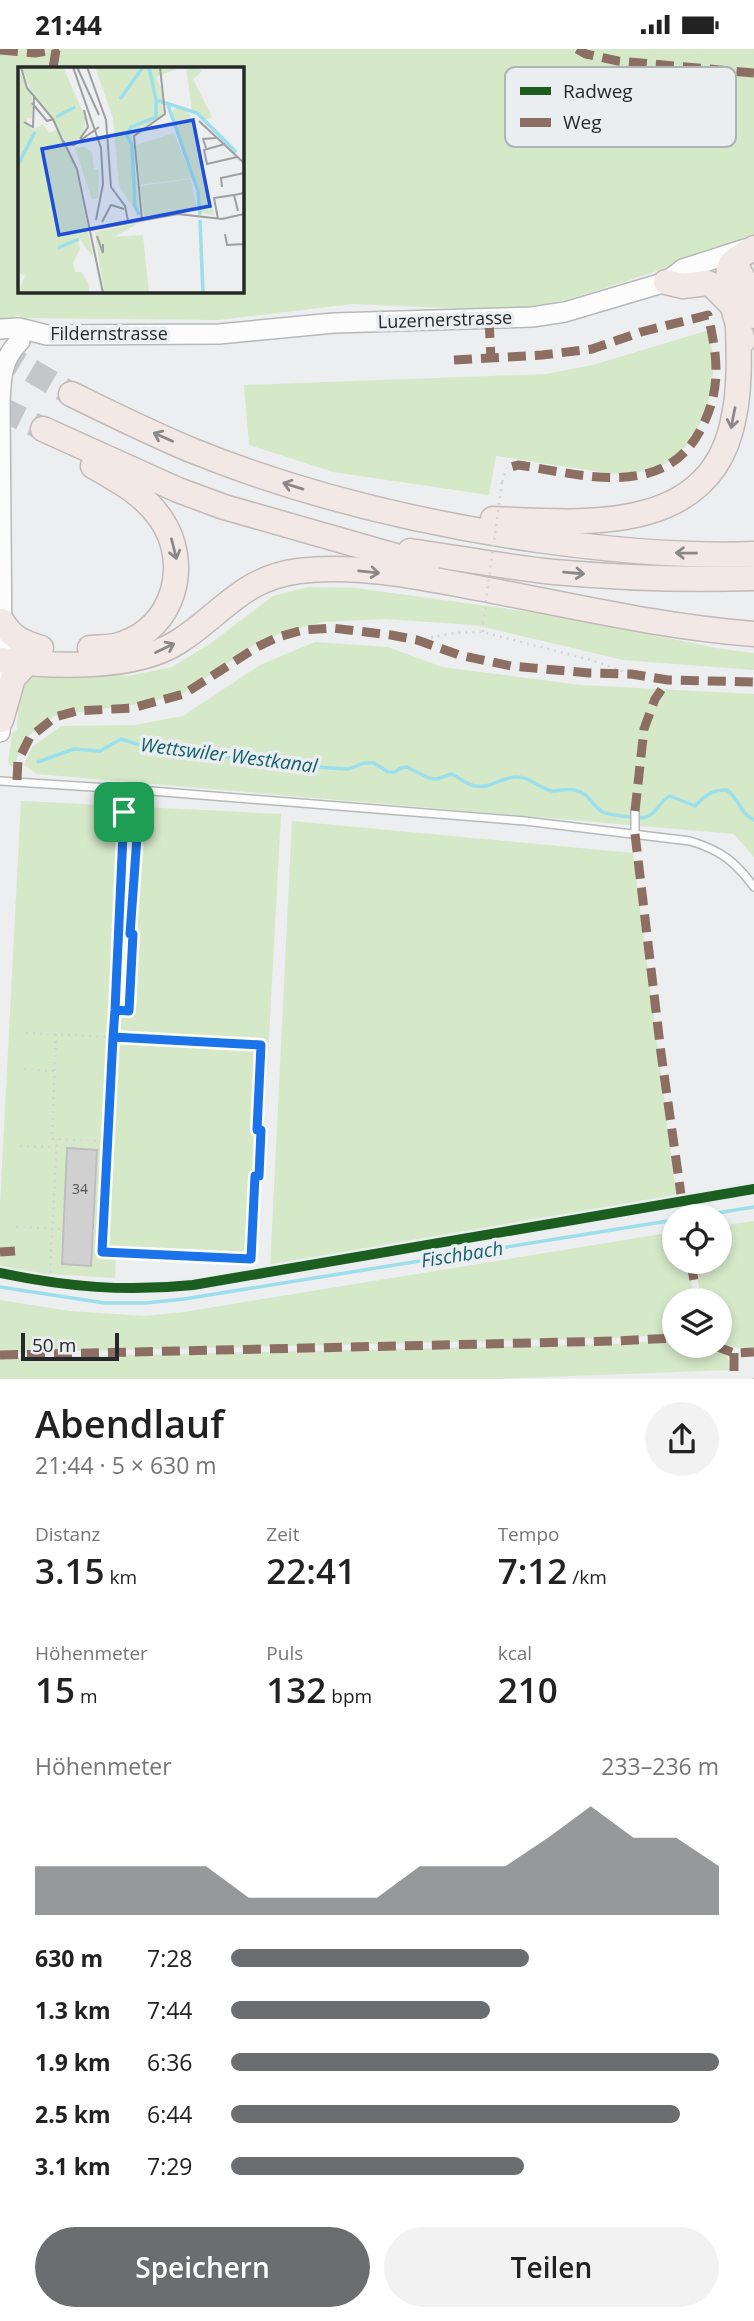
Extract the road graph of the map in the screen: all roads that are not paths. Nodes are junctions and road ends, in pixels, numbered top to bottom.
1 (743, 262) edge
2 (666, 282) junction
3 (741, 316) edge
4 (0, 328) edge
5 (219, 334) joint
6 (47, 335) junction
7 (0, 341) edge
8 (20, 341) junction
9 (754, 378) edge
10 (71, 394) tunnel mouth
11 (0, 405) edge
12 (359, 505) junction
13 (336, 540) junction
14 (754, 554) edge
15 (754, 578) edge
16 (2, 621) junction
17 (754, 626) edge
18 (754, 634) edge
19 (1, 656) edge
20 (34, 656) junction
21 (1, 720) edge
22 (0, 732) edge
23 (0, 781) edge
24 (635, 811) dead end
25 (635, 834) junction
26 (754, 887) edge

1 - 2 main road, Luzernerstrasse
1 - 3 highway
2 - 3 highway
2 - 5 main road, Luzernerstrasse
3 - 9 highway
3 -> 12 highway
4 - 6 main road, Fildernstrasse
5 - 6 main road, Fildernstrasse
6 - 8 main road
7 - 8 main road
8 - 11 main road
12 -> 10 highway
11 - 16 main road
14 -> 12 highway
13 -> 15 highway
13 - 17 highway
13 -> 20 highway
16 - 19 main road
16 - 20 highway
20 -> 18 highway
19 - 20 highway
19 - 21 main road
20 - 21 highway
21 - 22 main road
23 - 25 lane
24 - 25 lane
25 - 26 lane

